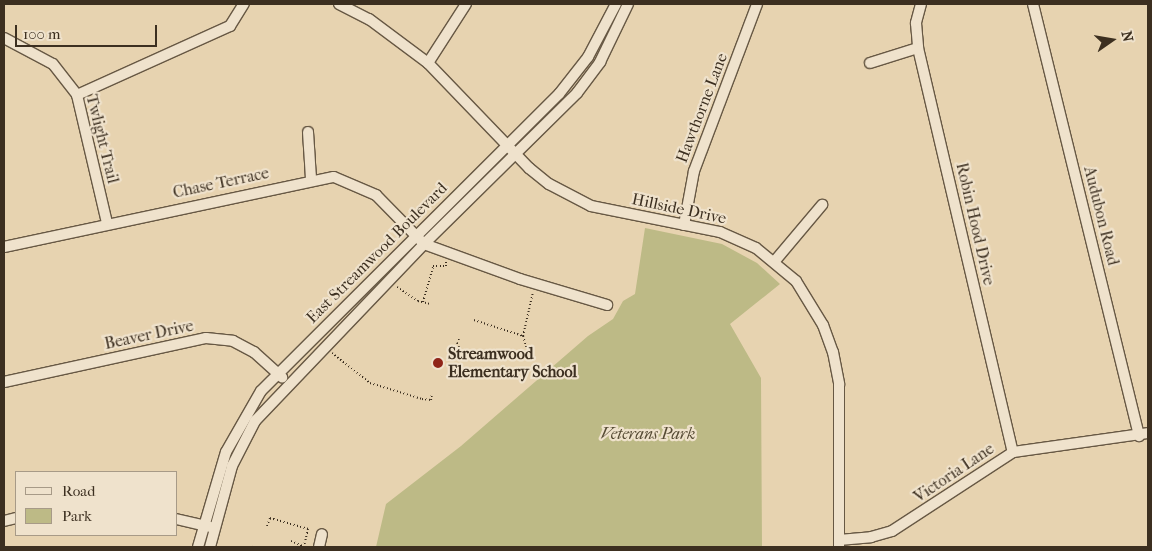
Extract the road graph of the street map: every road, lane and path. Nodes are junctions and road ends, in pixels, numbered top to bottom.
1 (244, 4) edge
2 (339, 4) edge
3 (466, 4) edge
4 (616, 4) edge
5 (628, 4) edge
6 (757, 4) edge
7 (921, 4) edge
8 (1033, 4) edge
9 (4, 38) edge
10 (918, 48) junction
11 (428, 63) junction
12 (870, 63) dead end
13 (77, 95) junction
14 (308, 132) dead end
15 (506, 144) junction
16 (516, 155) junction
17 (311, 179) junction
18 (822, 205) dead end
19 (107, 223) junction
20 (684, 225) junction
21 (416, 235) junction
22 (424, 244) junction
23 (4, 247) edge
24 (448, 254) junction
25 (774, 262) junction
26 (390, 280) junction
27 (535, 284) junction
28 (423, 302) junction
29 (430, 304) dead end
30 (607, 305) dead end
31 (474, 320) dead end
32 (523, 336) junction
33 (459, 339) dead end
34 (325, 346) junction
35 (527, 349) dead end
36 (470, 358) dead end
37 (278, 374) junction
38 (4, 382) edge
39 (288, 383) junction
40 (432, 394) dead end
41 (1144, 434) edge
42 (1013, 452) junction
43 (178, 519) edge
44 (204, 525) junction
45 (267, 526) dead end
46 (215, 528) junction
47 (322, 534) dead end
48 (291, 541) dead end
49 (839, 543) edge
50 (198, 547) edge
51 (210, 547) edge
52 (304, 547) edge
53 (319, 547) edge

1 - 13 street
2 - 11 street, Hillside Drive
3 - 11 street
4 - 15 street, East Streamwood Boulevard
5 - 16 street, East Streamwood Boulevard
6 - 20 street, Hawthorne Lane
7 - 10 street, Robin Hood Drive
8 - 41 street, Audubon Road
9 - 13 street, Twlight Trail
10 - 12 street
10 - 42 street, Robin Hood Drive
11 - 15 street, Hillside Drive
13 - 19 street, Twlight Trail
14 - 17 street
15 - 16 street, Hillside Drive
15 - 21 street, East Streamwood Boulevard
16 - 20 street, Hillside Drive
16 - 22 street, East Streamwood Boulevard
17 - 19 street, Chase Terrace
17 - 21 street, Chase Terrace
18 - 25 street
19 - 23 street, Chase Terrace
20 - 25 street, Hillside Drive
21 - 22 street, Chase Terrace
21 - 37 street, East Streamwood Boulevard
22 - 24 street
22 - 26 street, East Streamwood Boulevard
24 - 27 street
24 - 28 path
25 - 49 street, Hillside Drive
26 - 28 path
26 - 34 street, East Streamwood Boulevard
27 - 30 street
27 - 32 path
28 - 29 path
31 - 32 path
32 - 35 path
33 - 36 path
34 - 39 street, East Streamwood Boulevard
34 - 40 path
37 - 38 street, Beaver Drive
37 - 39 street, Beaver Drive
37 - 44 street, East Streamwood Boulevard
39 - 46 street, East Streamwood Boulevard
41 - 42 street, Victoria Lane
42 - 49 street, Victoria Lane
43 - 44 street
44 - 46 street
44 - 50 street, East Streamwood Boulevard
45 - 52 path
46 - 51 street, East Streamwood Boulevard
47 - 53 street
48 - 52 path

